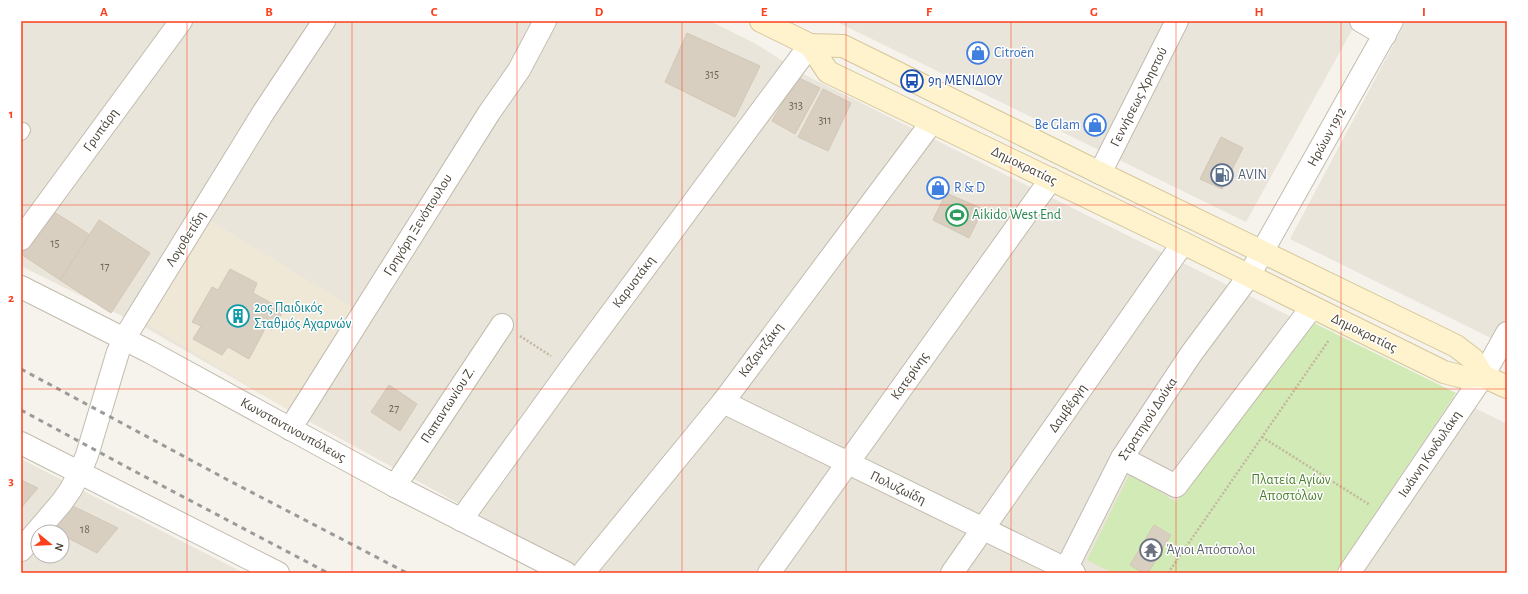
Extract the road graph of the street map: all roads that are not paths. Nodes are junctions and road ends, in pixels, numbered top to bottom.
1 (181, 21) edge
2 (324, 21) edge
3 (545, 21) edge
4 (761, 21) edge
5 (1177, 21) edge
6 (1361, 21) edge
7 (1388, 28) edge
8 (810, 45) junction
9 (932, 122) junction
10 (1100, 173) junction
11 (1051, 179) junction
12 (21, 239) edge
13 (1183, 243) junction
14 (1262, 252) junction
15 (1249, 276) junction
16 (21, 287) edge
17 (1312, 307) junction
18 (502, 325) road end
19 (1507, 333) edge
20 (124, 339) junction
21 (1483, 376) junction
22 (1507, 387) edge
23 (722, 402) junction
24 (290, 429) junction
25 (21, 443) edge
26 (1122, 458) junction
27 (848, 463) junction
28 (80, 472) junction
29 (395, 486) junction
30 (461, 520) junction
31 (984, 529) junction
32 (21, 550) edge
33 (1068, 572) edge
34 (278, 573) edge
35 (566, 573) edge
36 (583, 573) edge
37 (769, 573) edge
38 (952, 573) edge
39 (1349, 573) edge

1 - 12 street, Γρυπάρη
2 - 20 street, Λογοθετίδη
3 - 24 street, Γρηγόρη Ξενόπουλου
4 - 8 main road, Δημοκρατίας
5 - 10 street, Γεννήσεως Χρηστού
6 - 7 street
7 - 14 street, Ηρώων 1912
8 - 9 main road, Δημοκρατίας
8 - 10 main road, Δημοκρατίας
8 - 30 street, Καρυοτάκη
9 - 11 main road, Δημοκρατίας
9 - 23 street, Καζαντζάκη
10 - 14 main road, Δημοκρατίας
11 - 13 main road, Δημοκρατίας
11 - 27 street, Κατερίνης
13 - 15 main road, Δημοκρατίας
13 - 31 street, Δαμβέργη
14 - 15 street
14 - 21 main road, Δημοκρατίας
15 - 17 main road, Δημοκρατίας
15 - 26 street, Στρατηγού Δούκα
16 - 20 street, Κωνσταντινουπόλεως
17 - 21 main road, Δημοκρατίας
17 - 26 street
18 - 29 street, Παπαντωνίου Ζ.
19 - 21 street, Ιωάννη Κονδυλάκη
20 - 24 street, Κωνσταντινουπόλεως
20 - 28 street, Λογοθετίδη
21 - 22 main road, Δημοκρατίας
21 - 39 street, Ιωάννη Κονδυλάκη
23 - 27 street, Πολυζωίδη
23 - 36 street, Καζαντζάκη
24 - 29 street, Κωνσταντινουπόλεως
25 - 28 street
26 - 33 street, Στρατηγού Δούκα
27 - 31 street, Πολυζωίδη
27 - 37 street, Κατερίνης
28 - 32 street, Λογοθετίδη
28 - 34 street
29 - 30 street, Κωνσταντινουπόλεως
30 - 35 street, Κωνσταντινουπόλεως
31 - 33 street, Πολυζωίδη
31 - 38 street, Δαμβέργη

